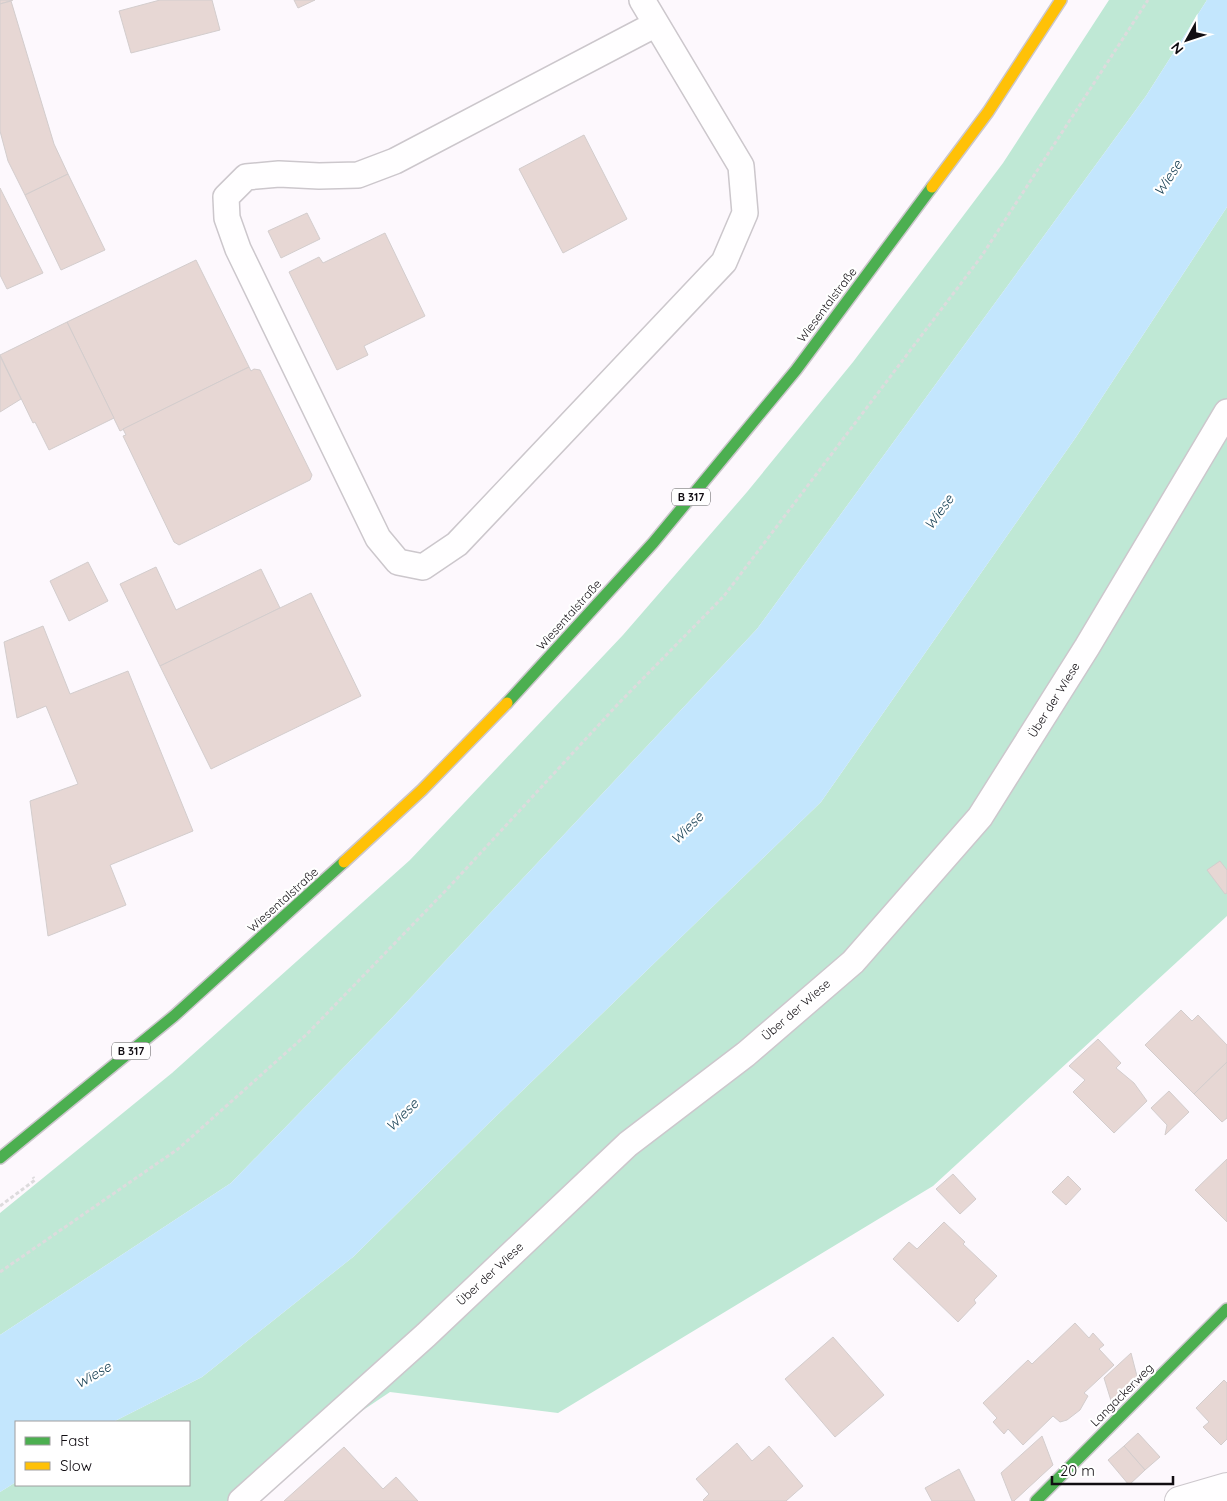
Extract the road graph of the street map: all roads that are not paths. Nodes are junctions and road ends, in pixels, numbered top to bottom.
1 (642, 0) edge
2 (1061, 0) edge
3 (656, 24) junction
4 (1227, 412) edge
5 (0, 1158) edge
6 (1227, 1309) edge
7 (1227, 1487) edge
8 (241, 1501) edge
9 (1036, 1501) edge
10 (1179, 1501) edge

1 - 3 lane
2 - 5 main road, Wiesentalstraße / B 317
3 - 3 lane
4 - 8 lane, Über der Wiese
6 - 9 main road, Langackerweg
7 - 10 street

